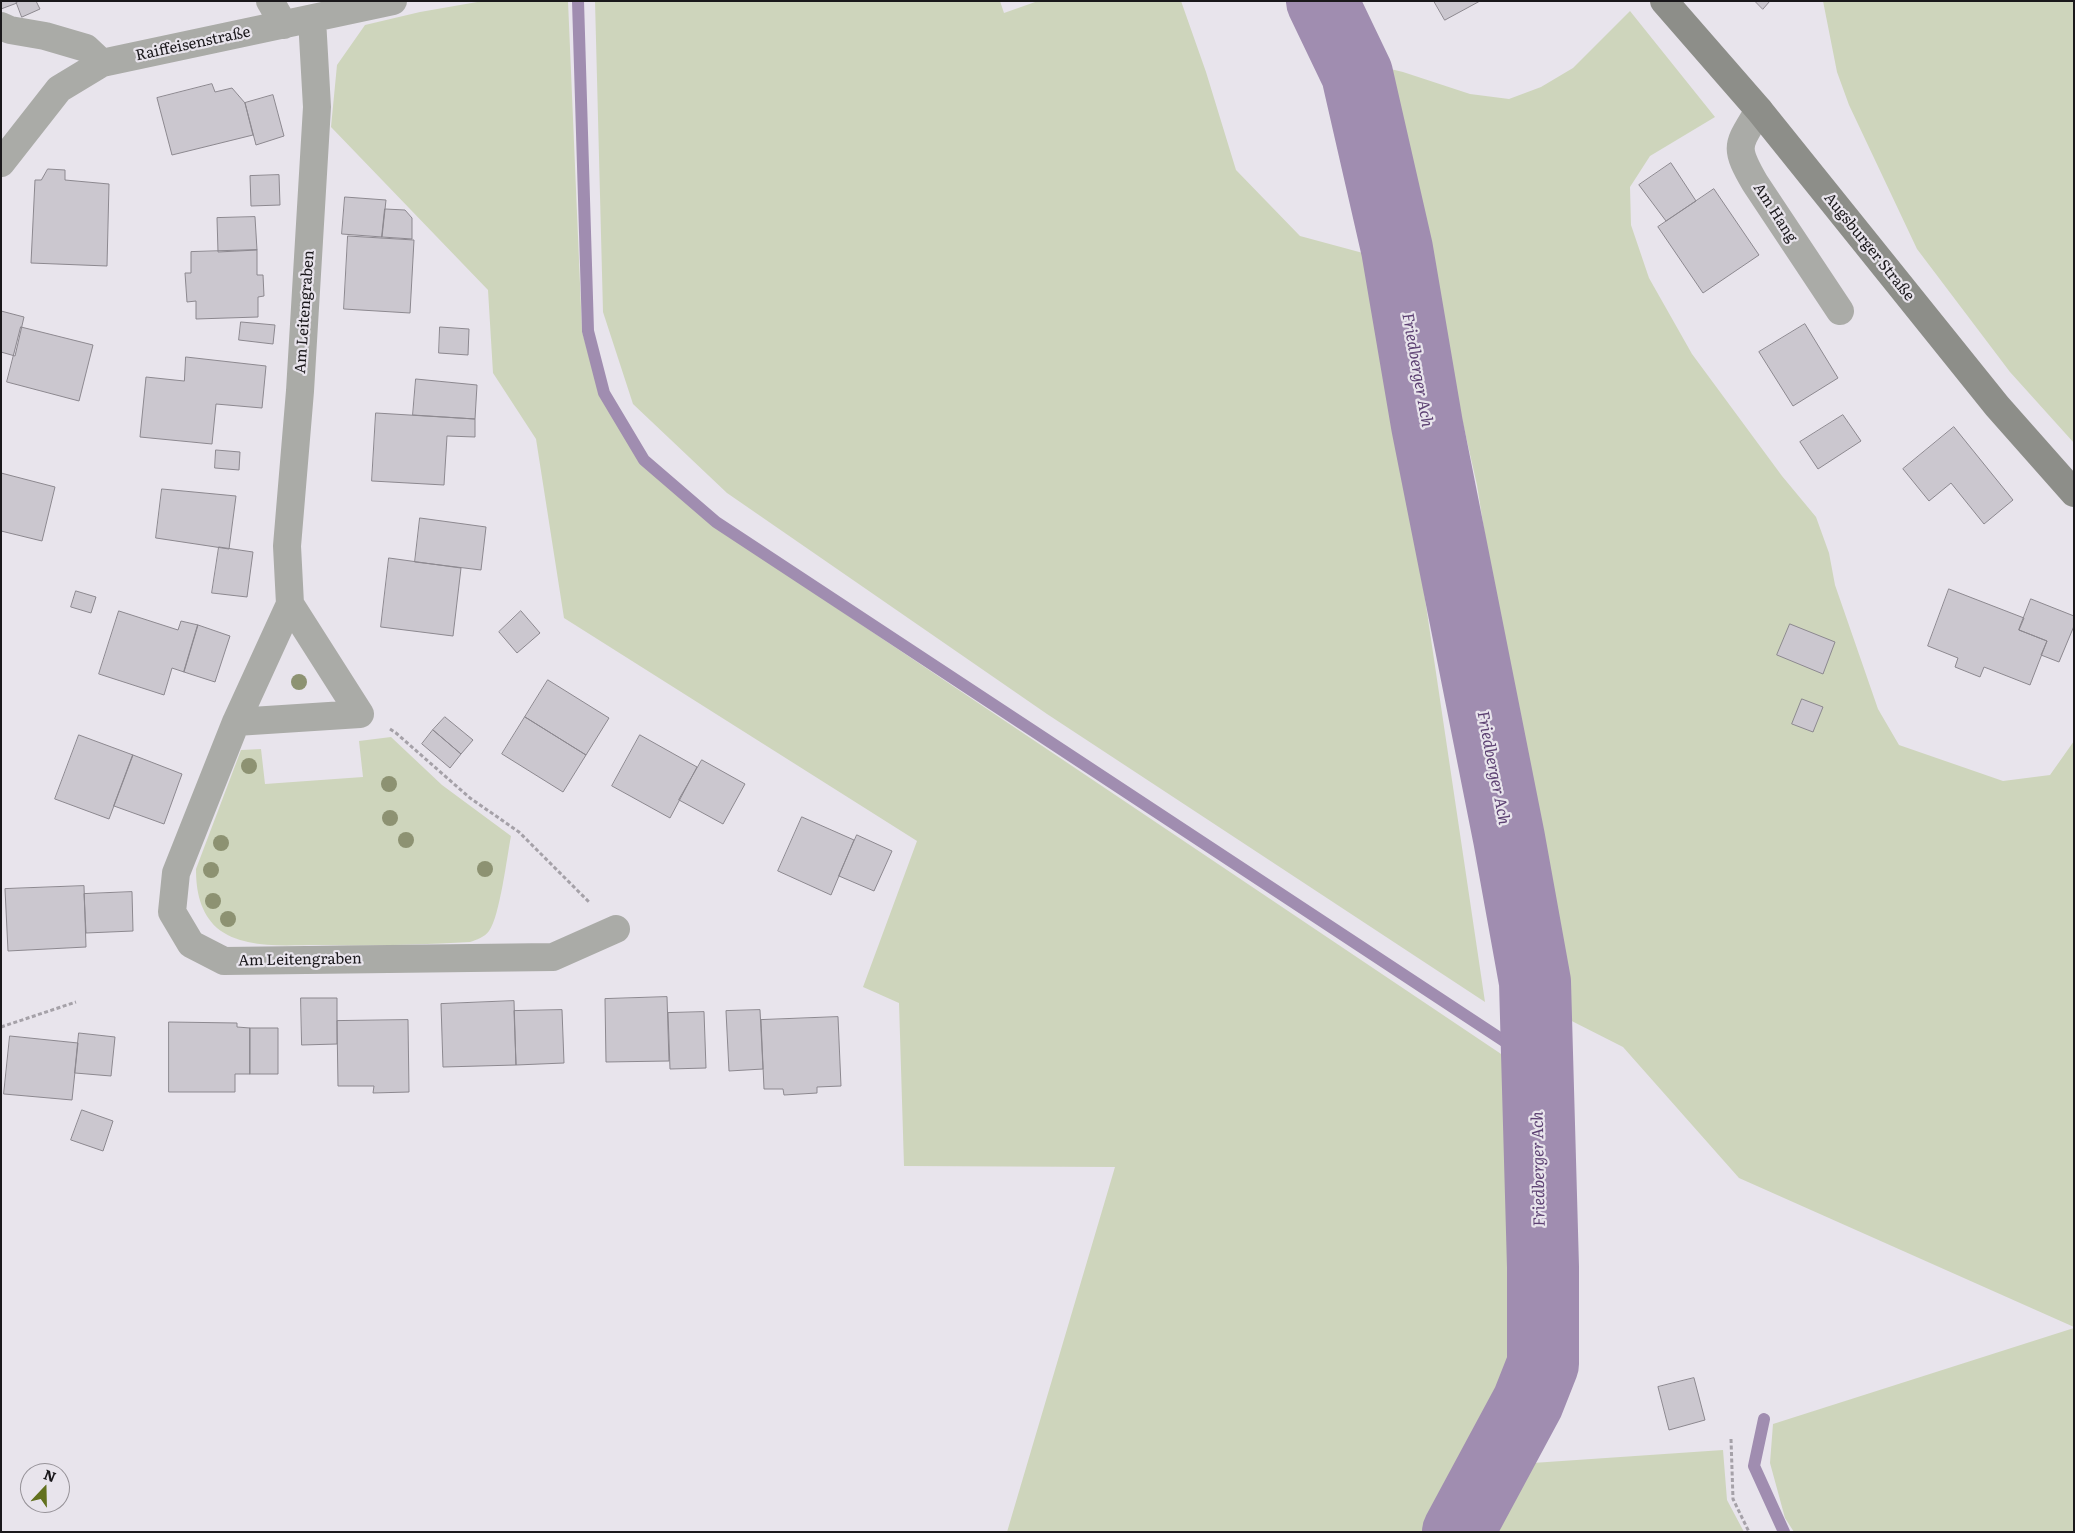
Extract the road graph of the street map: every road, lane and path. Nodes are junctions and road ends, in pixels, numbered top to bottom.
1 (270, 1) edge
2 (393, 1) edge
3 (1664, 1) edge
4 (312, 19) junction
5 (284, 25) junction
6 (1, 26) edge
7 (102, 63) junction
8 (1759, 110) junction
9 (1, 163) edge
10 (1840, 311) dead end
11 (2074, 493) edge
12 (290, 604) junction
13 (360, 714) junction
14 (236, 722) junction
15 (616, 929) joint
16 (76, 1002) dead end
17 (1, 1027) edge
18 (1732, 1439) dead end
19 (1748, 1532) edge

1 - 5 street
2 - 4 street, Raiffeisenstraße
3 - 8 main road, Augsburger Straße
4 - 5 street, Raiffeisenstraße
4 - 12 street, Am Leitengraben
5 - 7 street, Raiffeisenstraße
6 - 7 street
7 - 9 street, Raiffeisenstraße
8 - 10 street, Am Hang
8 - 11 main road, Augsburger Straße
12 - 13 street
12 - 14 street, Am Leitengraben
13 - 14 street
13 - 15 path
14 - 15 street, Am Leitengraben
16 - 17 path
18 - 19 path

